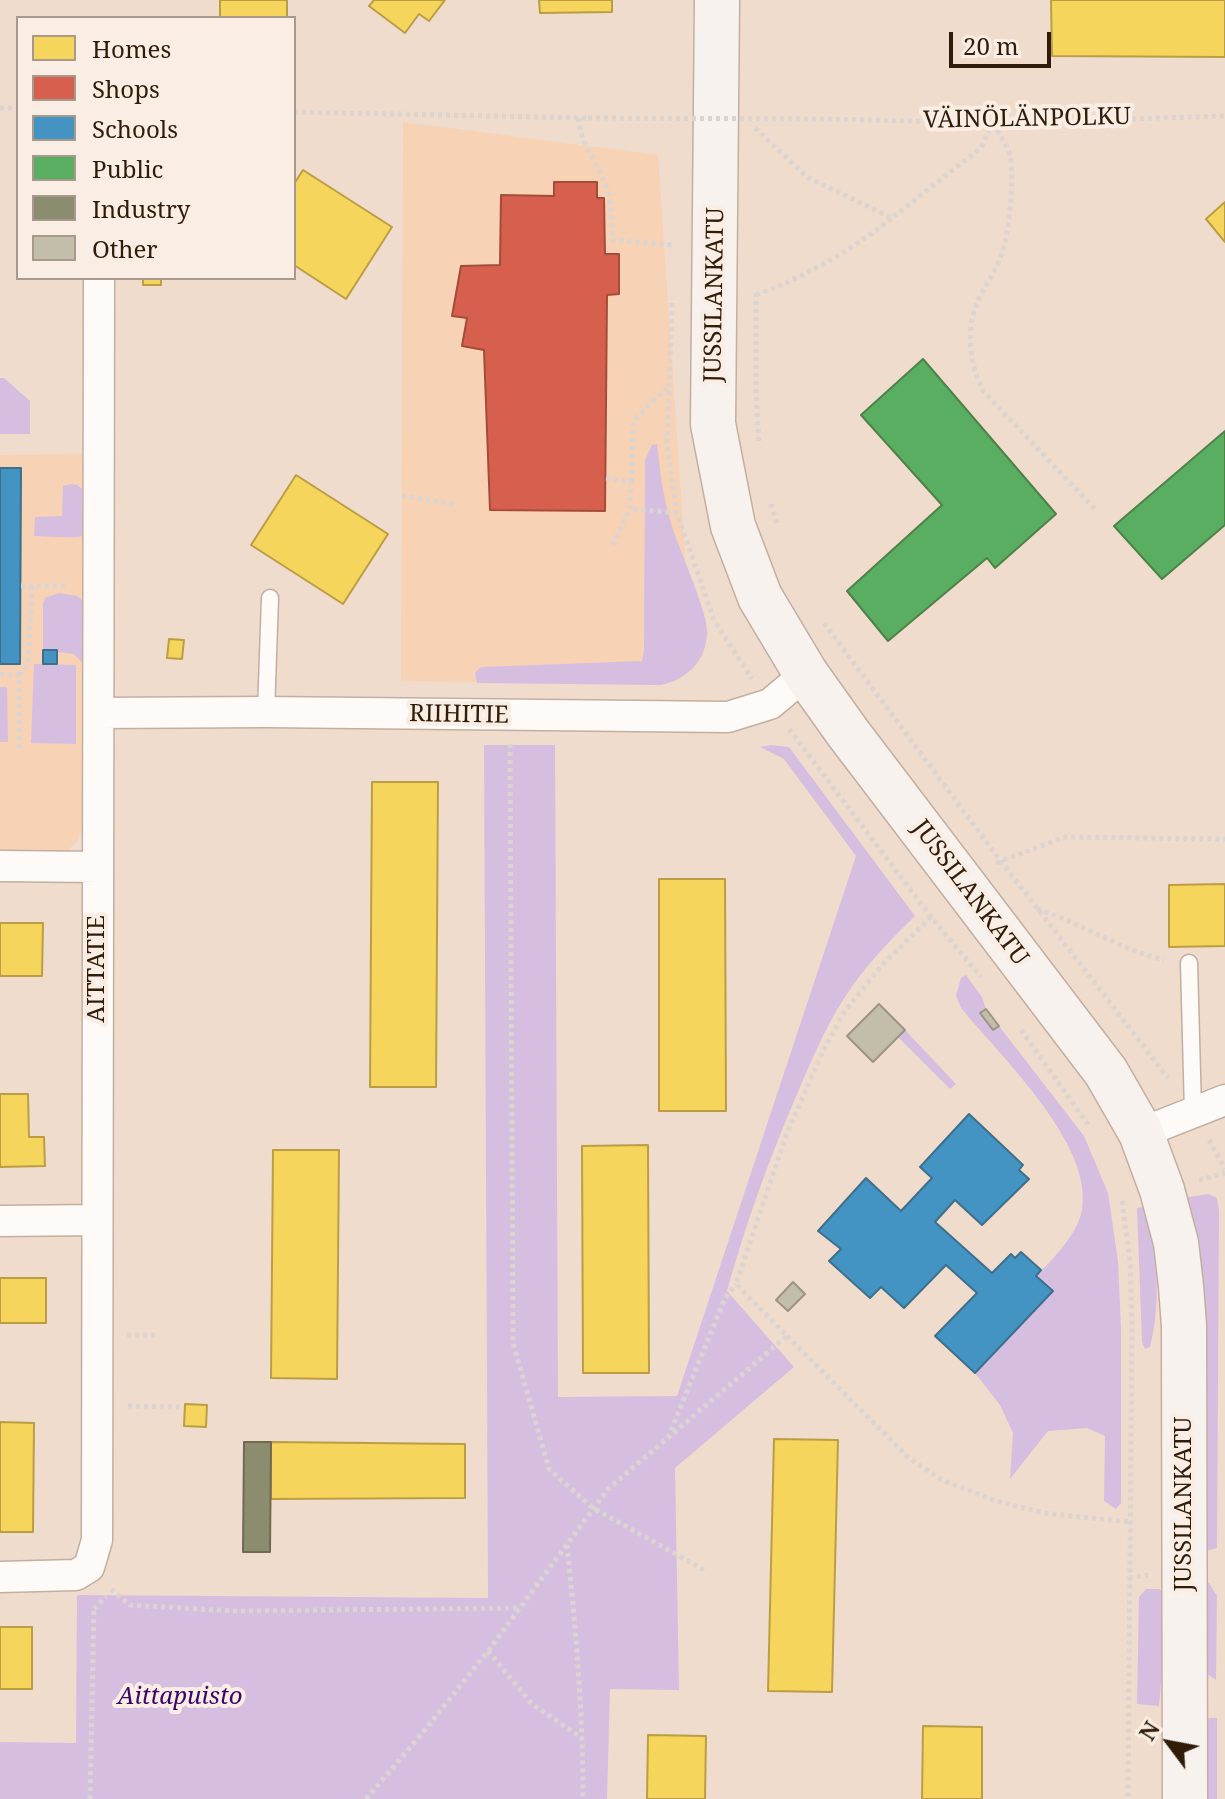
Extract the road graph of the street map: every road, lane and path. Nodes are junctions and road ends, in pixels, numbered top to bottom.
1 (717, 0) edge
2 (296, 112) edge
3 (755, 114) dead end
4 (1225, 116) edge
5 (579, 118) junction
6 (993, 123) junction
7 (755, 128) junction
8 (755, 143) dead end
9 (892, 218) junction
10 (674, 245) dead end
11 (756, 279) dead end
12 (99, 280) edge
13 (756, 295) junction
14 (669, 386) dead end
15 (761, 455) dead end
16 (606, 478) dead end
17 (631, 482) junction
18 (402, 496) dead end
19 (770, 499) dead end
20 (454, 504) dead end
21 (630, 509) junction
22 (1096, 510) dead end
23 (677, 513) dead end
24 (777, 527) dead end
25 (613, 545) dead end
26 (21, 586) dead end
27 (270, 598) dead end
28 (817, 613) dead end
29 (0, 674) edge
30 (806, 674) junction
31 (19, 675) junction
32 (266, 712) junction
33 (99, 713) junction
34 (510, 738) dead end
35 (19, 748) dead end
36 (1225, 839) edge
37 (1000, 860) junction
38 (0, 866) edge
39 (98, 867) junction
40 (1037, 909) junction
41 (1189, 963) joint
42 (983, 980) dead end
43 (1019, 1027) dead end
44 (1225, 1100) edge
45 (1193, 1111) junction
46 (1141, 1133) junction
47 (1097, 1138) dead end
48 (1118, 1188) dead end
49 (97, 1220) junction
50 (0, 1221) edge
51 (736, 1284) junction
52 (122, 1335) dead end
53 (156, 1335) dead end
54 (787, 1336) junction
55 (122, 1406) dead end
56 (179, 1407) dead end
57 (667, 1439) junction
58 (593, 1508) junction
59 (1130, 1522) junction
60 (567, 1544) junction
61 (89, 1567) junction
62 (706, 1571) dead end
63 (0, 1577) edge
64 (111, 1589) dead end
65 (521, 1608) junction
66 (488, 1651) junction
67 (583, 1738) junction
68 (90, 1799) edge
69 (366, 1799) edge
70 (583, 1799) edge
71 (1128, 1799) edge
72 (1185, 1799) edge

1 - 30 main road, JUSSILANKATU
2 - 5 path
3 - 7 path
4 - 6 path, VÄINÖLÄNPOLKU
5 - 6 path, VÄINÖLÄNPOLKU, bridge
5 - 10 path
6 - 9 path
6 - 22 path
7 - 8 path
7 - 9 path
9 - 13 path
11 - 13 path
12 - 33 street, AITTATIE
13 - 15 path
14 - 17 path
16 - 17 path
17 - 21 path
18 - 20 path
19 - 24 path
21 - 23 path
21 - 25 path
26 - 31 path
27 - 32 lane
28 - 37 path
29 - 31 path
30 - 32 street, RIIHITIE
30 - 46 main road, JUSSILANKATU
31 - 35 path
32 - 33 street, RIIHITIE
33 - 39 street, AITTATIE
34 - 58 path
36 - 37 path
37 - 40 path
38 - 39 street
39 - 49 street, AITTATIE
40 - 41 path
40 - 45 path
41 - 45 lane
42 - 51 path
43 - 47 path
44 - 45 street
45 - 46 street
46 - 72 main road, JUSSILANKATU
48 - 59 path
49 - 50 street
49 - 61 street, AITTATIE
51 - 54 path
51 - 57 path
52 - 53 path
54 - 57 path
54 - 59 path
55 - 56 path
57 - 58 path
58 - 60 path
58 - 62 path
59 - 71 path
60 - 65 path
60 - 67 path
61 - 63 street
61 - 68 path
64 - 65 path
65 - 66 path
66 - 67 path
66 - 69 path
67 - 70 path

